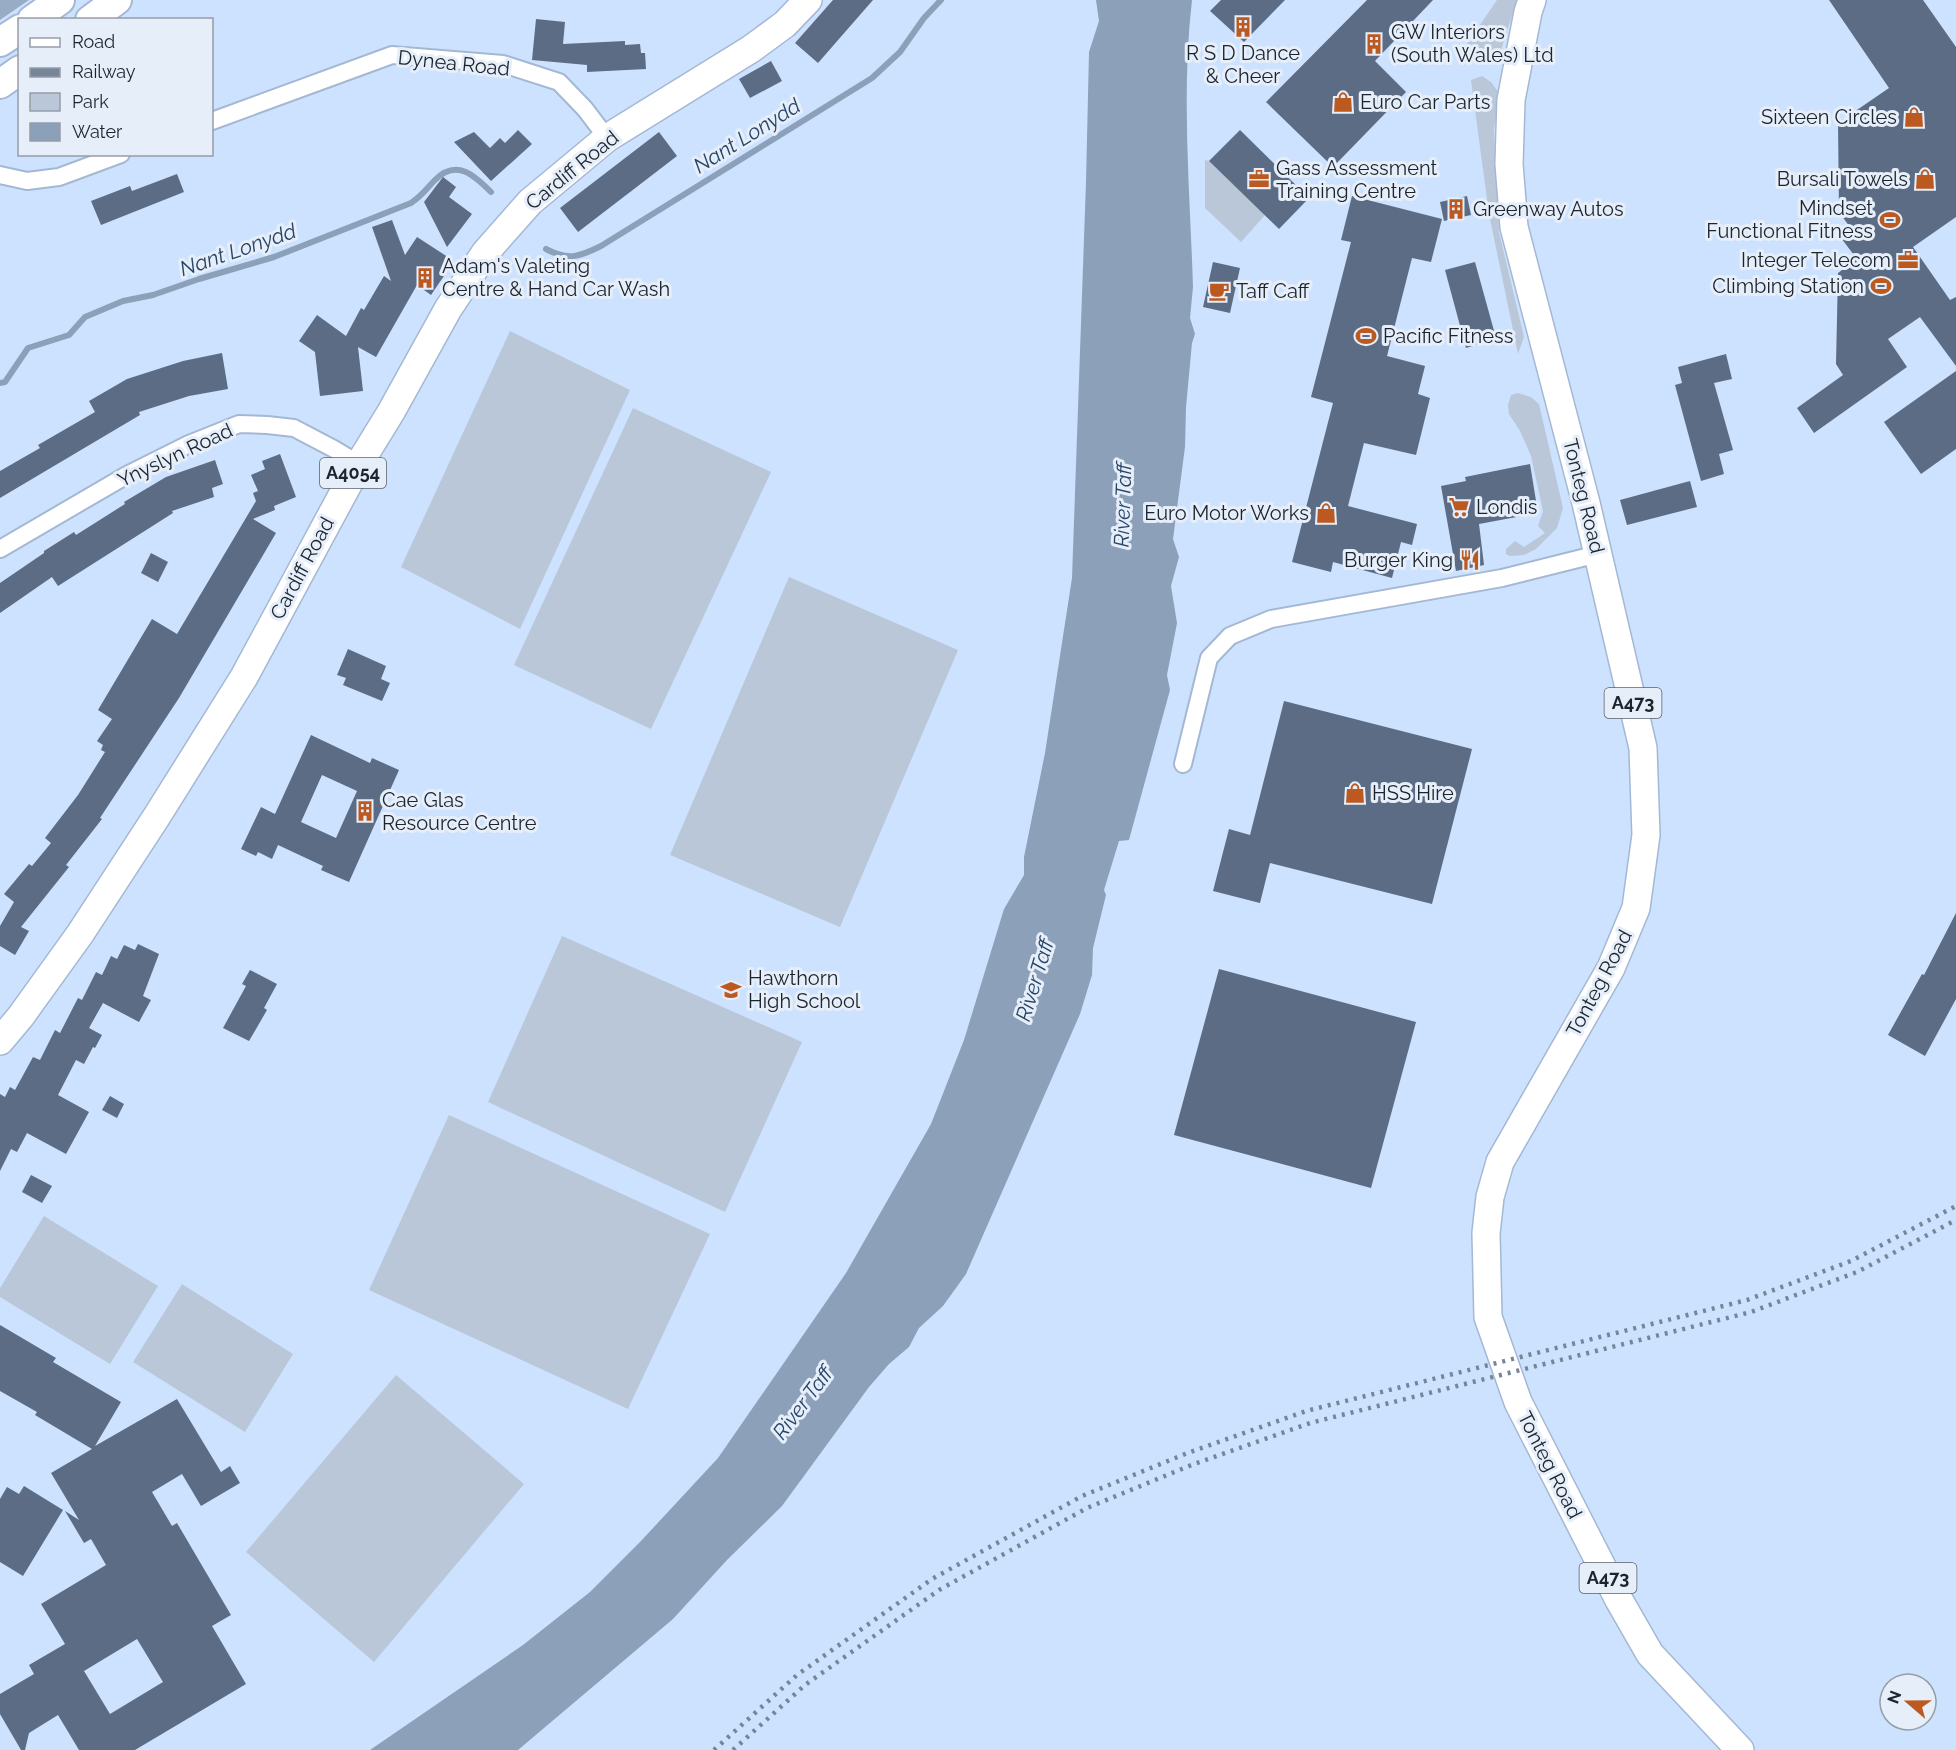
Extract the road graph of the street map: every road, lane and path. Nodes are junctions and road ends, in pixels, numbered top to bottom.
1 (60, 0) edge
2 (117, 0) edge
3 (808, 0) edge
4 (1532, 0) edge
5 (35, 18) edge
6 (93, 18) edge
7 (18, 29) edge
8 (0, 42) edge
9 (18, 71) edge
10 (0, 84) edge
11 (213, 121) edge
12 (607, 138) junction
13 (116, 156) edge
14 (0, 175) edge
15 (358, 464) junction
16 (0, 549) edge
17 (1598, 554) junction
18 (1183, 764) dead end
19 (0, 1041) edge
20 (1740, 1750) edge

1 - 5 highway
2 - 6 highway
3 - 12 main road, Cardiff Road / A4054
4 - 17 main road, Tonteg Road / A473
7 - 8 highway
9 - 10 highway
11 - 12 street, Dynea Road
12 - 15 main road, Cardiff Road / A4054
13 - 14 street
15 - 16 street, Ynyslyn Road
15 - 19 main road, Cardiff Road / A4054
17 - 18 street
17 - 20 main road, Tonteg Road / A473

